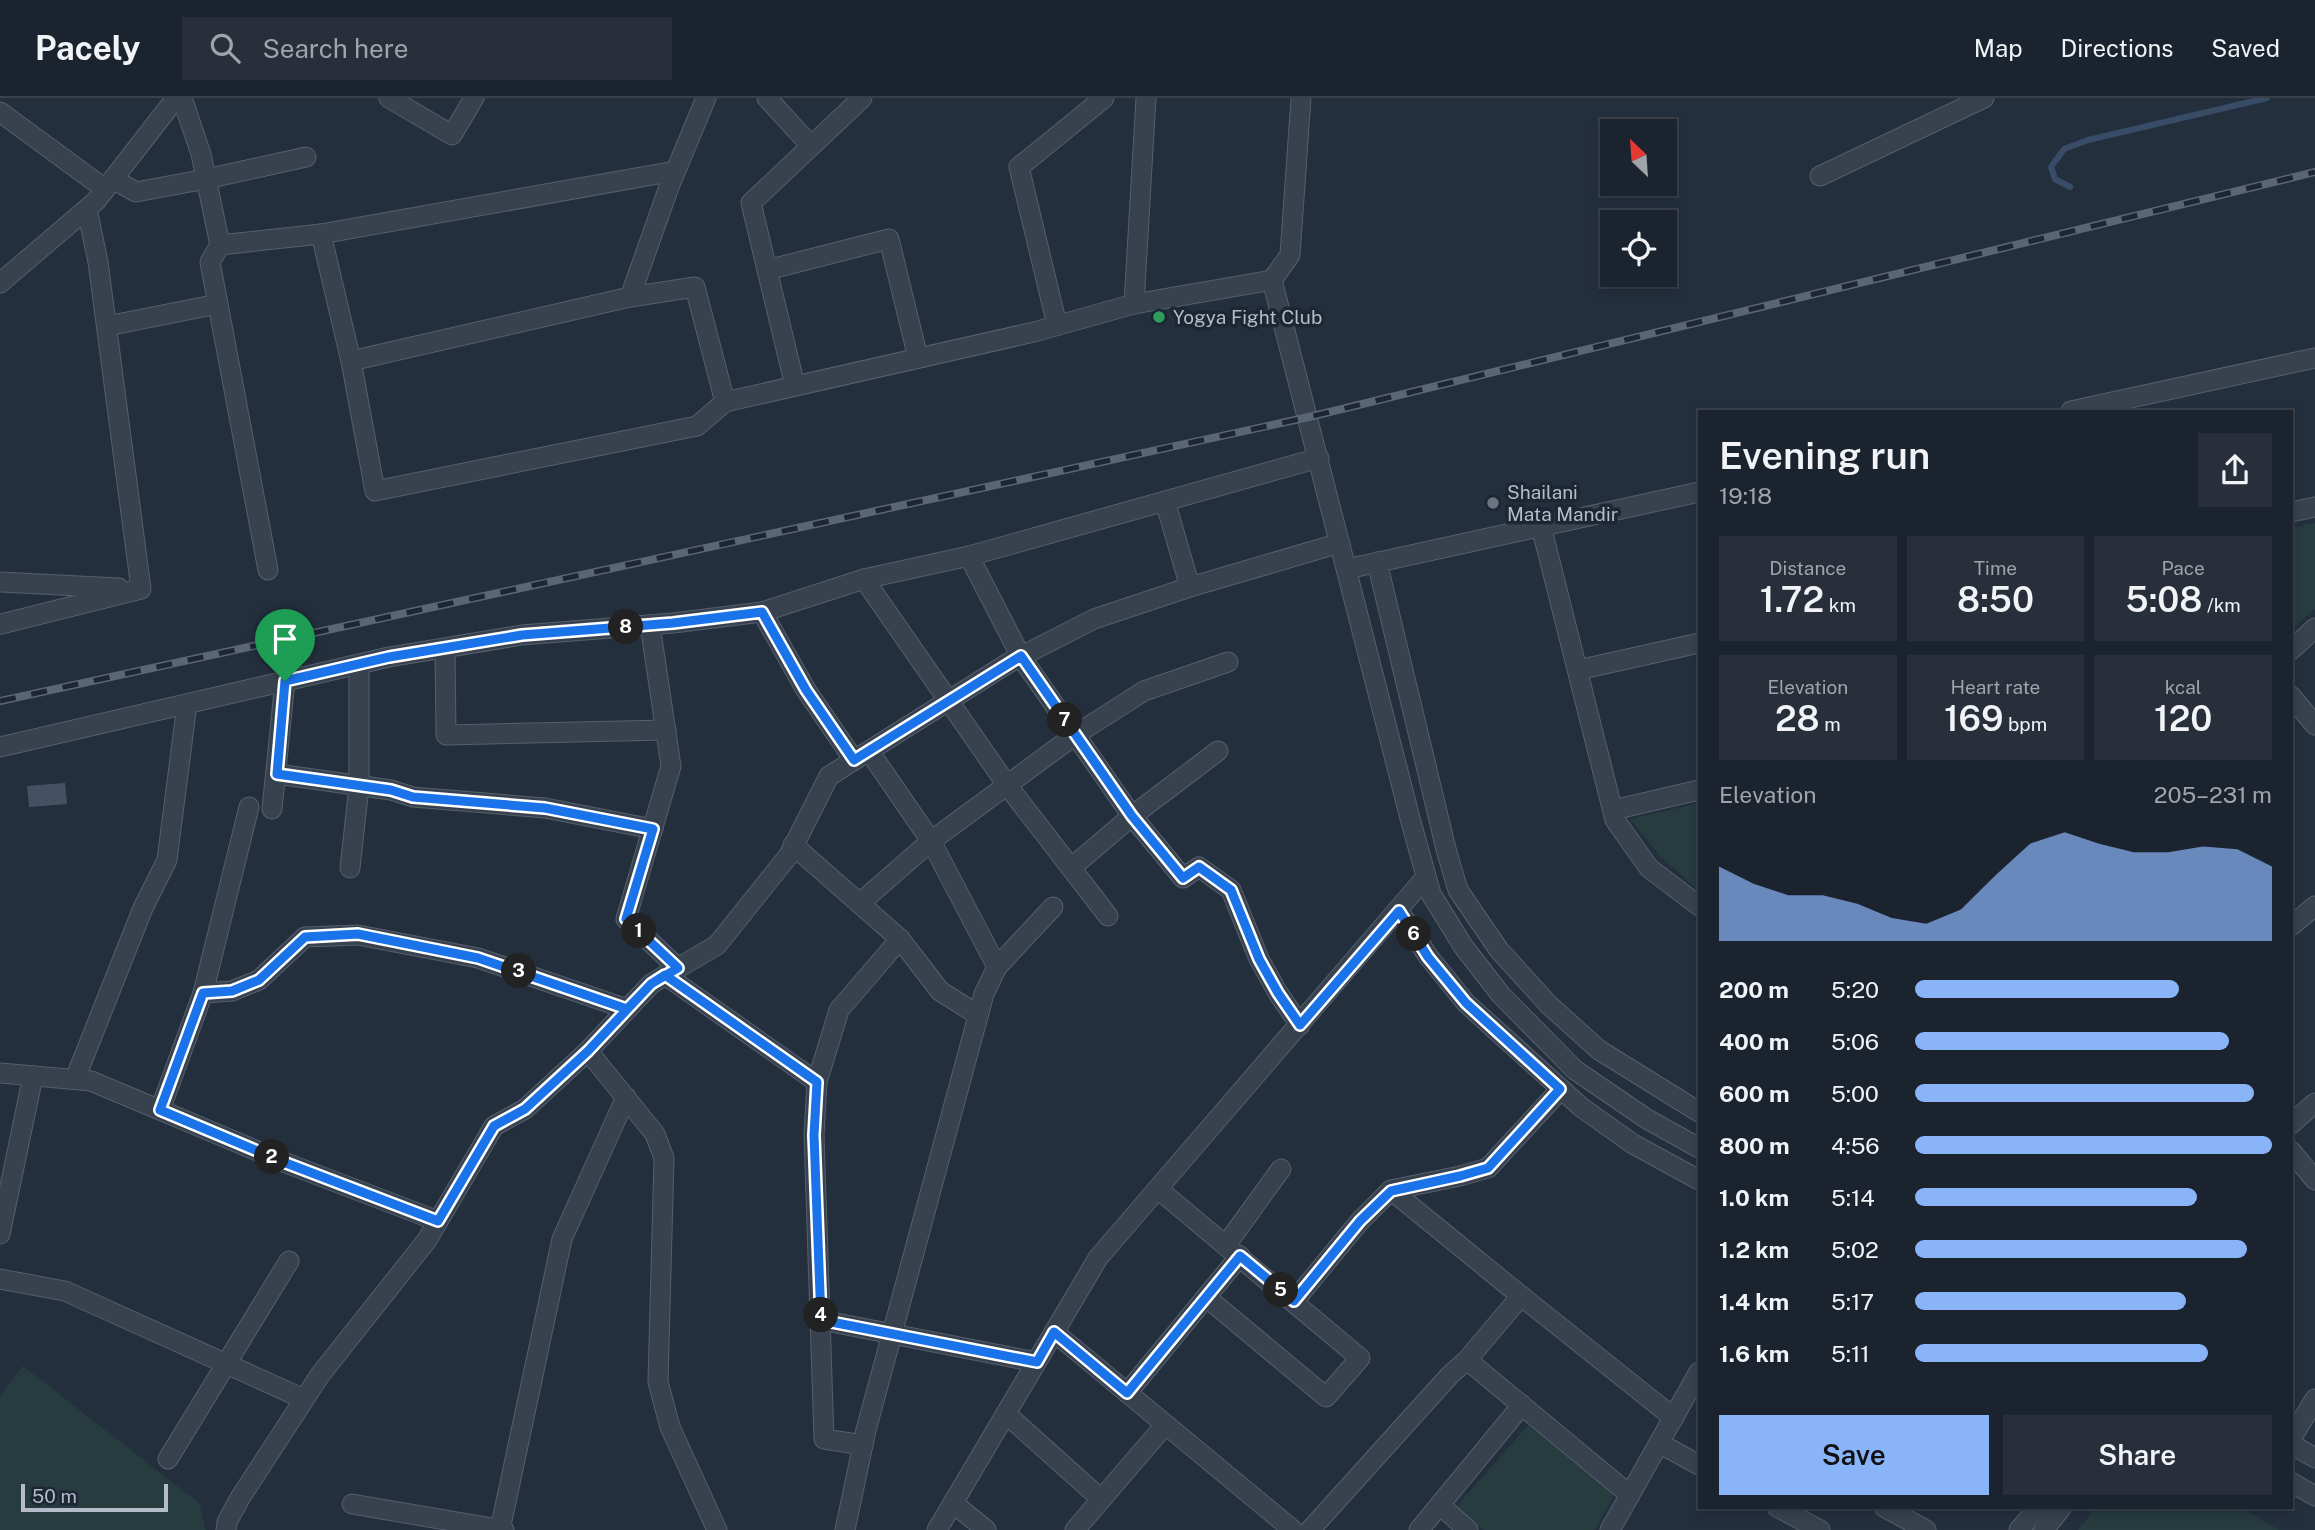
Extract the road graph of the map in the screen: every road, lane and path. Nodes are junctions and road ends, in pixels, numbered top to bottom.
1 (176, 98) edge
2 (182, 98) edge
3 (389, 98) edge
4 (474, 98) edge
5 (706, 98) edge
6 (768, 98) edge
7 (863, 98) edge
8 (1104, 98) edge
9 (1146, 98) edge
10 (1301, 98) edge
11 (1984, 98) edge
12 (0, 112) edge
13 (811, 146) junction
14 (306, 157) dead end
15 (675, 171) junction
16 (1819, 176) dead end
17 (206, 179) junction
18 (109, 184) junction
19 (87, 209) junction
20 (321, 234) junction
21 (220, 245) junction
22 (767, 270) junction
23 (1272, 280) junction
24 (0, 284) edge
25 (630, 298) junction
26 (218, 304) junction
27 (1134, 304) junction
28 (1057, 325) junction
29 (107, 326) junction
30 (918, 358) junction
31 (2315, 358) edge
32 (351, 361) junction
33 (795, 386) junction
34 (725, 402) junction
35 (2076, 410) edge
36 (1319, 458) junction
37 (1698, 492) edge
38 (1165, 501) junction
39 (2315, 507) edge
40 (2293, 512) edge
41 (1541, 526) junction
42 (1340, 544) junction
43 (968, 556) junction
44 (1377, 562) junction
45 (268, 569) dead end
46 (1347, 569) junction
47 (864, 579) junction
48 (0, 582) edge
49 (1190, 587) junction
50 (141, 589) junction
51 (762, 612) junction
52 (0, 616) edge
53 (0, 624) edge
54 (650, 625) junction
55 (2315, 628) edge
56 (1698, 643) edge
57 (445, 648) junction
58 (2293, 648) edge
59 (1021, 656) junction
60 (1228, 662) dead end
61 (359, 664) junction
62 (1578, 670) junction
63 (285, 681) junction
64 (2293, 698) edge
65 (949, 701) junction
66 (187, 704) junction
67 (2315, 725) edge
68 (666, 730) junction
69 (1076, 735) junction
70 (0, 747) edge
71 (1218, 751) dead end
72 (862, 755) junction
73 (277, 774) junction
74 (1007, 785) junction
75 (359, 786) junction
76 (1698, 790) edge
77 (249, 807) dead end
78 (272, 809) dead end
79 (1613, 810) junction
80 (1132, 816) junction
81 (653, 829) junction
82 (930, 841) junction
83 (793, 845) junction
84 (349, 868) dead end
85 (1071, 868) junction
86 (1426, 877) junction
87 (860, 903) junction
88 (1698, 905) edge
89 (2315, 906) edge
90 (1053, 907) dead end
91 (1399, 911) junction
92 (1108, 916) dead end
93 (2293, 923) edge
94 (900, 939) junction
95 (998, 967) junction
96 (671, 972) junction
97 (203, 993) junction
98 (627, 1009) junction
99 (978, 1015) junction
100 (1300, 1025) junction
101 (588, 1051) junction
102 (0, 1073) edge
103 (33, 1076) junction
104 (75, 1079) junction
105 (817, 1082) junction
106 (1560, 1089) junction
107 (626, 1097) junction
108 (2315, 1103) edge
109 (160, 1110) junction
110 (1698, 1111) edge
111 (2293, 1122) edge
112 (1696, 1140) edge
113 (2293, 1153) edge
114 (1282, 1169) dead end
115 (1698, 1179) edge
116 (2315, 1180) edge
117 (1158, 1189) junction
118 (1391, 1191) junction
119 (438, 1221) junction
120 (0, 1234) edge
121 (1233, 1250) junction
122 (289, 1261) dead end
123 (0, 1279) edge
124 (1521, 1296) junction
125 (1206, 1297) junction
126 (1294, 1301) junction
127 (821, 1320) junction
128 (1054, 1332) junction
129 (892, 1334) junction
130 (1467, 1360) junction
131 (1037, 1362) junction
132 (226, 1364) junction
133 (1698, 1376) edge
134 (1127, 1393) junction
135 (304, 1399) junction
136 (2315, 1399) edge
137 (1692, 1400) edge
138 (1522, 1405) junction
139 (1006, 1414) junction
140 (1674, 1418) junction
141 (1165, 1425) junction
142 (2293, 1438) edge
143 (1659, 1443) junction
144 (2293, 1443) edge
145 (863, 1445) junction
146 (2315, 1458) edge
147 (168, 1459) dead end
148 (1698, 1464) edge
149 (2293, 1483) edge
150 (1630, 1494) junction
151 (2315, 1496) edge
152 (1101, 1499) junction
153 (953, 1503) junction
154 (352, 1504) dead end
155 (1440, 1505) junction
156 (1781, 1509) edge
157 (1888, 1509) edge
158 (2037, 1509) edge
159 (2060, 1509) edge
160 (226, 1530) edge
161 (501, 1530) edge
162 (717, 1530) edge
163 (845, 1530) edge
164 (937, 1530) edge
165 (986, 1530) edge
166 (1075, 1530) edge
167 (1293, 1530) edge
168 (1310, 1530) edge
169 (1419, 1530) edge
170 (1468, 1530) edge
171 (1610, 1530) edge
172 (1820, 1530) edge
173 (1926, 1530) edge
174 (2020, 1530) edge
175 (2043, 1530) edge

1 - 18 street
2 - 17 street
3 - 4 street
5 - 15 street
6 - 13 street
7 - 13 street
8 - 28 street
9 - 27 street
10 - 23 street
11 - 16 street
12 - 18 street
13 - 22 street
14 - 17 street
15 - 20 street
15 - 25 street
17 - 18 street
17 - 21 street
18 - 19 street
19 - 24 street
19 - 29 street
20 - 21 street
20 - 32 street
21 - 26 street
22 - 30 street
22 - 33 street
23 - 27 street
23 - 36 street
25 - 32 street
25 - 34 street
26 - 29 street
26 - 45 street
27 - 28 street
28 - 30 street
29 - 50 street
30 - 33 street
31 - 35 street
32 - 34 street
33 - 34 street
36 - 38 street
36 - 42 street
37 - 41 street
38 - 43 street
38 - 49 street
39 - 40 street
41 - 44 street
41 - 62 street
42 - 46 street
42 - 49 street
43 - 47 street
43 - 59 street
44 - 46 street
44 - 110 street
46 - 86 street
47 - 51 street
47 - 65 street
48 - 50 street
49 - 59 street
50 - 53 street
51 - 54 street
51 - 72 street
52 - 53 street
54 - 57 street
54 - 68 street
55 - 58 street
56 - 62 street
57 - 61 street
57 - 68 street
59 - 65 street
59 - 69 street
60 - 69 street
61 - 63 street
61 - 75 street
62 - 79 street
63 - 66 street
63 - 73 street
64 - 67 street
65 - 72 street
65 - 74 street
66 - 70 street
66 - 104 street
68 - 81 street
69 - 74 street
69 - 80 street
71 - 80 street
72 - 82 street
72 - 83 street
73 - 75 street
73 - 78 street
74 - 82 street
74 - 85 street
75 - 81 street
75 - 84 street
76 - 79 street
77 - 97 street
79 - 88 street
80 - 85 street
80 - 100 street
81 - 96 street
82 - 87 street
82 - 95 street
83 - 87 street
83 - 96 street
85 - 92 street
86 - 91 street
86 - 112 street
87 - 94 street
89 - 93 street
90 - 95 street
91 - 100 street
91 - 106 street
94 - 99 street
94 - 105 street
95 - 99 street
96 - 98 street
96 - 105 street
97 - 98 street
97 - 109 street
98 - 101 street
99 - 129 street
100 - 117 street
101 - 107 street
101 - 119 street
102 - 103 street
103 - 104 street
103 - 120 street
104 - 109 street
105 - 127 street
106 - 115 street
106 - 118 street
107 - 161 street
107 - 162 street
108 - 111 street
109 - 119 street
113 - 116 street
114 - 121 street
117 - 121 street
117 - 128 street
118 - 124 street
118 - 126 street
119 - 135 street
121 - 125 street
121 - 126 street
122 - 132 street
123 - 132 street
124 - 130 street
124 - 140 street
125 - 126 street
125 - 134 street
127 - 129 street
127 - 145 street
128 - 131 street
128 - 134 street
129 - 131 street
129 - 145 street
130 - 138 street
130 - 168 street
131 - 139 street
132 - 135 street
132 - 147 street
133 - 137 street
134 - 141 street
135 - 160 street
136 - 142 street
137 - 140 street
138 - 150 street
138 - 155 street
139 - 152 street
139 - 153 street
140 - 143 street
141 - 152 street
141 - 167 street
143 - 148 street
143 - 150 street
144 - 146 street
145 - 163 street
149 - 151 street
150 - 171 street
152 - 166 street
153 - 164 street
153 - 165 street
154 - 161 street
155 - 169 street
155 - 170 street
156 - 172 street
157 - 173 street
158 - 174 street
159 - 175 street

